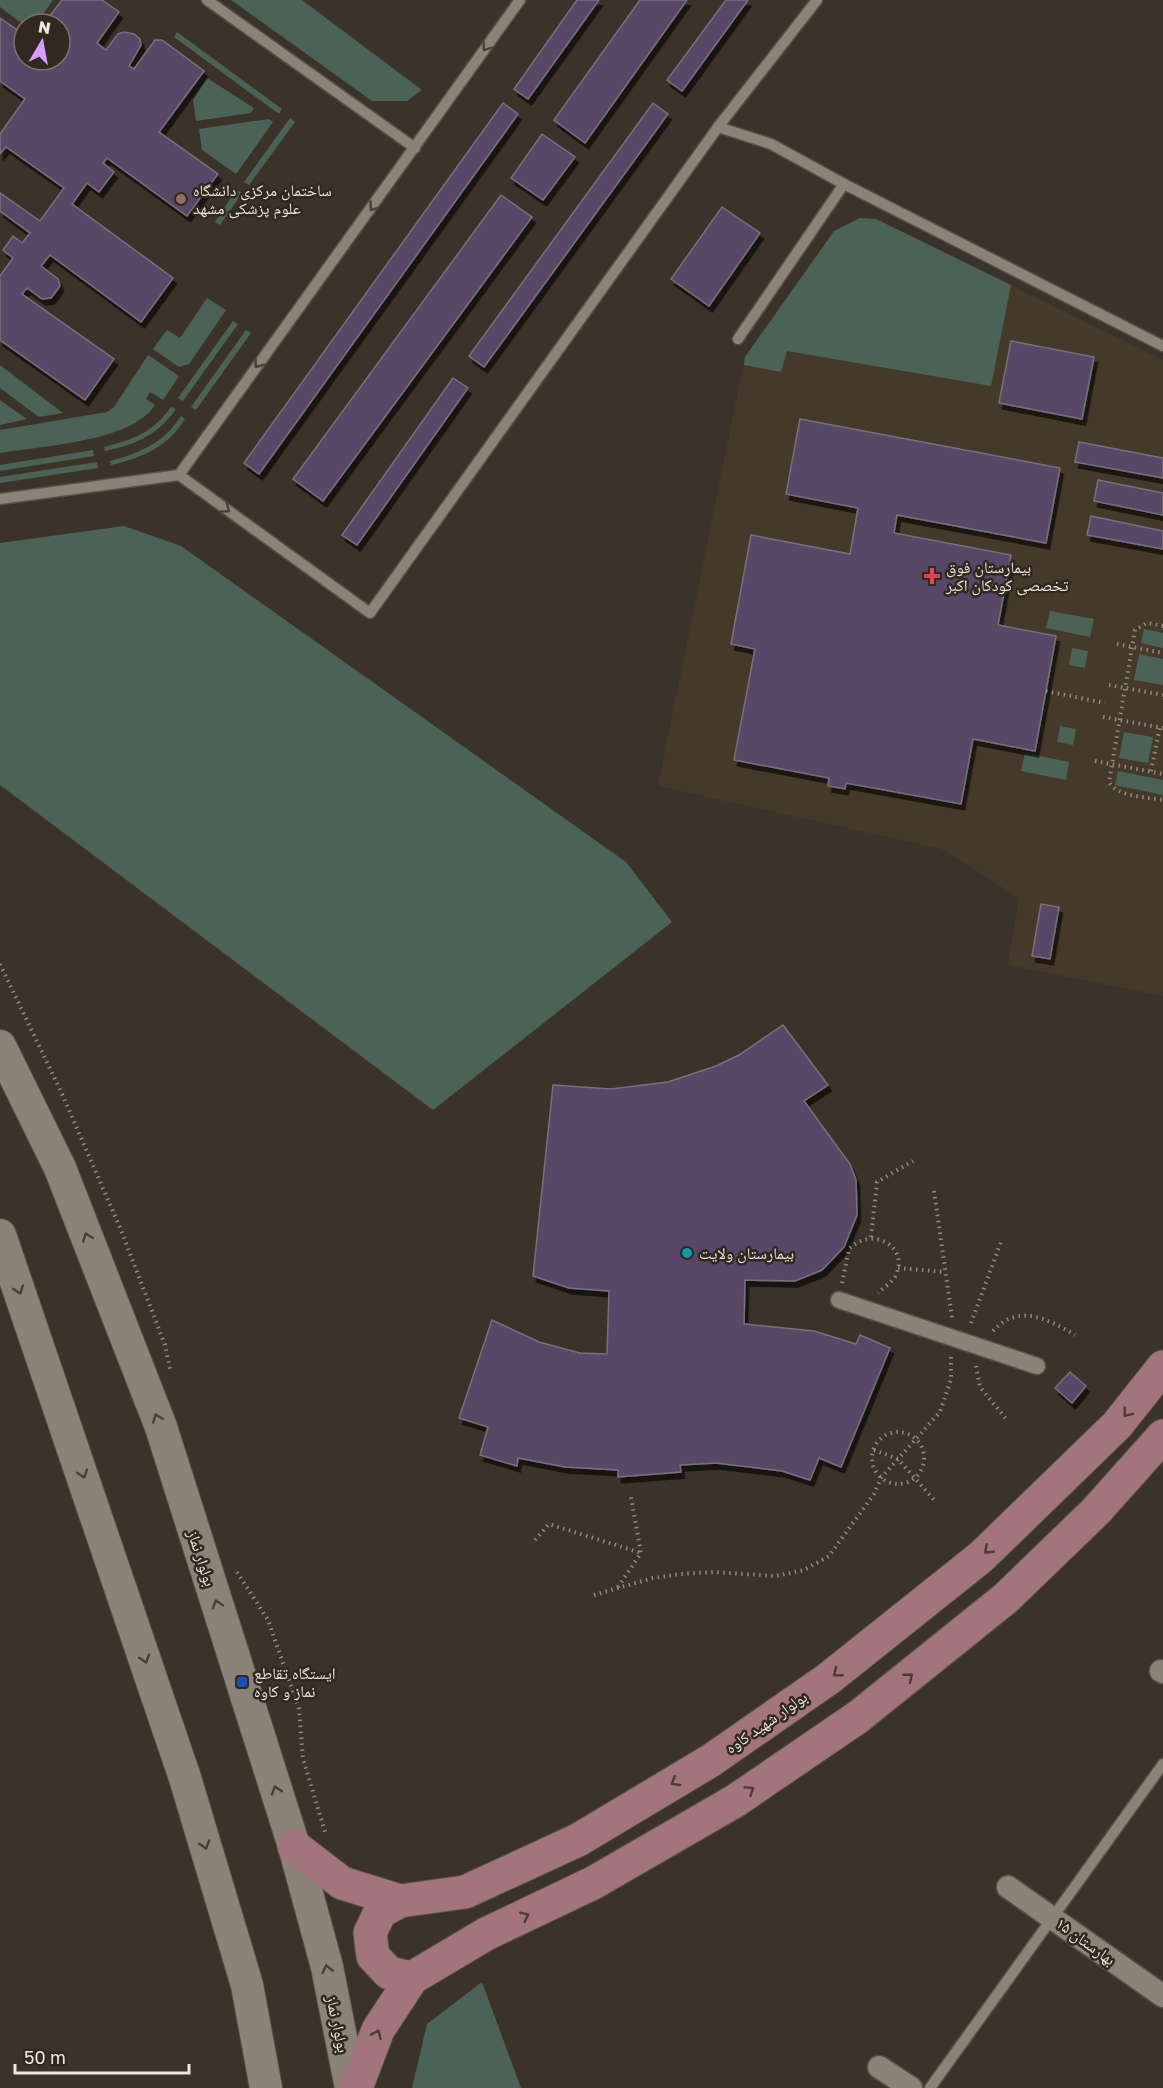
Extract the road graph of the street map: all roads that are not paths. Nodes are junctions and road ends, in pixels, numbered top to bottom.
1 (207, 0) edge
2 (520, 0) edge
3 (817, 0) edge
4 (718, 127) junction
5 (415, 148) junction
6 (844, 184) junction
7 (738, 339) dead end
8 (1163, 346) edge
9 (179, 475) junction
10 (0, 499) edge
11 (0, 1046) edge
12 (0, 1235) edge
13 (839, 1300) road end
14 (1037, 1366) dead end
15 (1163, 1367) edge
16 (1163, 1436) edge
17 (1163, 1764) edge
18 (294, 1846) junction
19 (1008, 1887) dead end
20 (400, 1901) junction
21 (1053, 1917) junction
22 (412, 1978) junction
23 (1163, 1996) edge
24 (879, 2067) dead end
25 (266, 2088) edge
26 (354, 2088) edge
27 (911, 2088) edge
28 (930, 2088) edge

1 - 5 lane
2 -> 5 lane
3 - 4 lane
4 - 6 lane
9 -> 4 lane
5 -> 9 lane
6 - 7 lane
6 - 8 lane
9 - 10 lane
18 -> 11 main road, بولوار نماز
12 -> 25 main road
13 - 14 street
15 -> 20 main road, بولوار شهید کاوه
22 -> 16 main road
17 - 21 lane
18 - 20 main road, بولوار شهید کاوه
26 -> 18 main road, بولوار نماز
19 - 21 street, بهارستان ۱۵
20 - 22 main road
21 - 23 street, بهارستان ۱۵
21 - 28 lane
26 -> 22 main road
24 - 27 street

